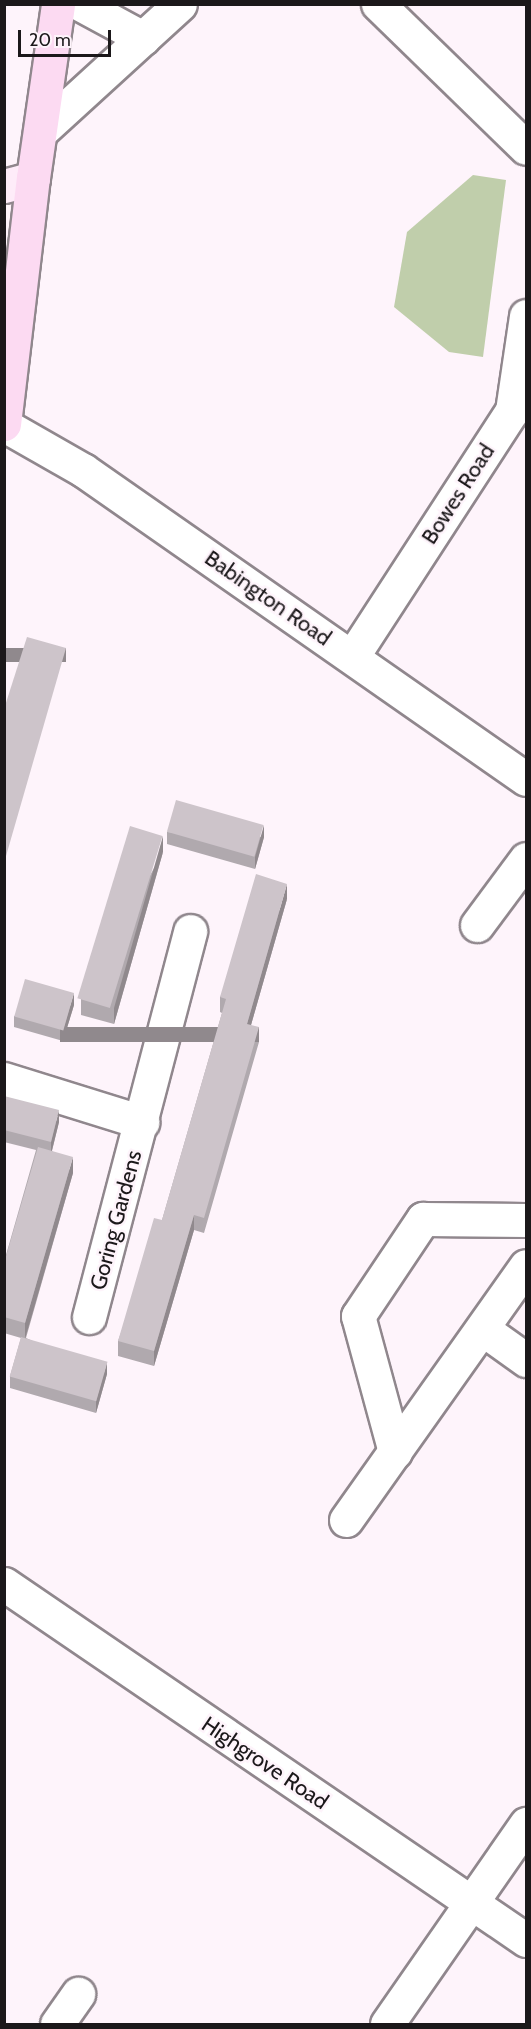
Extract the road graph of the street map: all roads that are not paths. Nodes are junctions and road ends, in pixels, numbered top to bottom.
1 (58, 4) edge
2 (80, 4) edge
3 (180, 4) edge
4 (378, 4) edge
5 (143, 38) junction
6 (41, 131) junction
7 (526, 148) edge
8 (19, 182) edge
9 (526, 316) edge
10 (4, 424) edge
11 (352, 657) junction
12 (526, 779) edge
13 (526, 859) edge
14 (477, 925) dead end
15 (190, 931) dead end
16 (4, 1079) edge
17 (142, 1122) junction
18 (526, 1220) edge
19 (526, 1266) edge
20 (89, 1317) dead end
21 (484, 1330) junction
22 (526, 1360) edge
23 (395, 1452) junction
24 (346, 1520) dead end
25 (10, 1598) edge
26 (526, 1824) edge
27 (472, 1903) junction
28 (526, 1940) edge
29 (78, 1994) dead end
30 (57, 2025) edge
31 (387, 2025) edge

1 - 6 main road
2 - 5 street
3 - 5 street
4 - 7 street
5 - 6 street
6 - 8 main road
8 - 10 main road
9 - 11 street, Bowes Road
10 - 11 street, Babington Road
11 - 12 street, Babington Road
13 - 14 street
15 - 17 street, Goring Gardens
16 - 17 street, Goring Gardens
17 - 20 street, Goring Gardens
18 - 23 street
19 - 21 street
21 - 22 street
21 - 23 street
23 - 24 street
25 - 27 street, Highgrove Road
26 - 27 street
27 - 28 street, Highgrove Road
27 - 31 street
29 - 30 street

